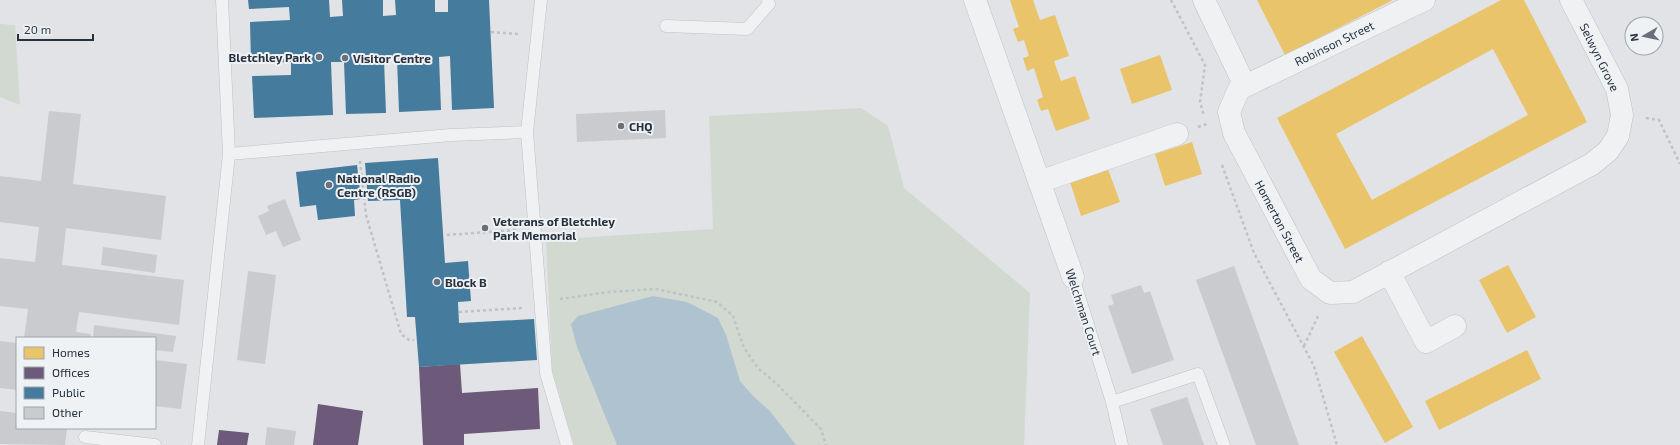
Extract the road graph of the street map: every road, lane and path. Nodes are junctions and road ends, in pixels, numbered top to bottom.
1 (222, 0) edge
2 (541, 0) edge
3 (768, 0) edge
4 (975, 0) edge
5 (1172, 0) edge
6 (1204, 0) edge
7 (1424, 0) edge
8 (1571, 0) edge
9 (666, 26) dead end
10 (490, 32) dead end
11 (538, 37) junction
12 (1245, 86) junction
13 (1622, 115) junction
14 (1210, 131) dead end
15 (527, 132) junction
16 (1177, 134) dead end
17 (358, 142) junction
18 (228, 154) junction
19 (1220, 160) dead end
20 (1680, 164) edge
21 (1040, 182) junction
22 (535, 228) junction
23 (447, 234) dead end
24 (1389, 272) junction
25 (1073, 277) joint
26 (1330, 293) junction
27 (540, 304) junction
28 (459, 312) dead end
29 (1456, 326) dead end
30 (414, 340) dead end
31 (1304, 346) junction
32 (1112, 402) junction
33 (85, 437) dead end
34 (156, 445) edge
35 (198, 445) edge
36 (568, 445) edge
37 (826, 445) edge
38 (1122, 445) edge
39 (1224, 445) edge
40 (1337, 445) edge

1 - 18 lane
2 - 11 lane
3 - 9 lane
4 - 21 street, Welchman Court
5 - 14 path
6 - 12 street
7 - 12 street, Robinson Street
8 - 13 street, Selwyn Grove
10 - 11 path
11 - 15 lane
12 - 26 street, Homerton Street
13 - 20 path
13 - 24 street
15 - 17 lane
15 - 22 lane
16 - 21 street
17 - 18 lane
17 - 30 path
18 - 35 lane
19 - 31 path
21 - 25 street, Welchman Court
22 - 23 path
22 - 27 lane
24 - 26 street
24 - 29 street
25 - 32 lane, Welchman Court
26 - 31 path
27 - 28 path
27 - 36 lane
27 - 37 path
31 - 40 path
32 - 38 lane, Welchman Court
32 - 39 lane
33 - 34 lane

